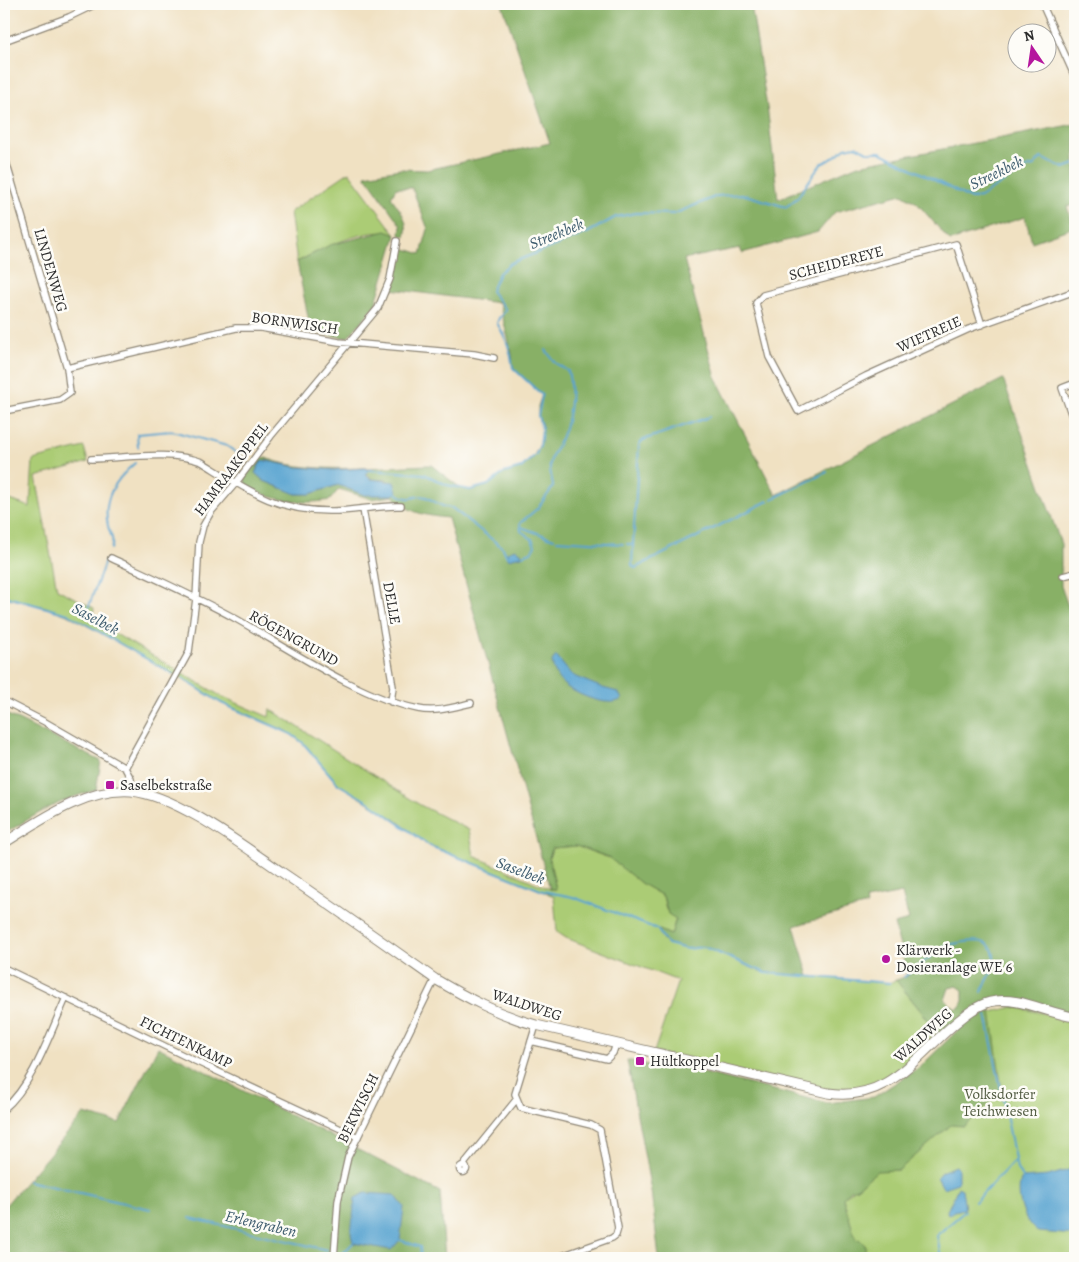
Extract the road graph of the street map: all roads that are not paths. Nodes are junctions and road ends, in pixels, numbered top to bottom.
1 (96, 4) edge
2 (1042, 4) edge
3 (4, 40) edge
4 (1075, 77) edge
5 (4, 155) edge
6 (398, 241) dead end
7 (1075, 291) edge
8 (982, 324) junction
9 (350, 343) junction
10 (494, 358) dead end
11 (67, 368) junction
12 (1075, 383) edge
13 (1075, 398) edge
14 (1067, 401) junction
15 (4, 411) edge
16 (798, 411) joint
17 (1075, 426) edge
18 (91, 459) dead end
19 (236, 484) junction
20 (401, 506) dead end
21 (363, 509) junction
22 (112, 558) dead end
23 (1075, 573) edge
24 (1063, 576) dead end
25 (196, 599) junction
26 (4, 702) edge
27 (391, 702) junction
28 (471, 703) dead end
29 (125, 768) junction
30 (132, 791) junction
31 (4, 843) edge
32 (4, 968) edge
33 (435, 979) junction
34 (66, 998) junction
35 (1075, 1016) edge
36 (536, 1025) junction
37 (531, 1041) junction
38 (616, 1044) junction
39 (516, 1100) junction
40 (4, 1109) edge
41 (358, 1136) junction
42 (464, 1164) dead end
43 (334, 1258) edge
44 (556, 1258) edge

1 - 3 street
2 - 4 street
5 - 11 street, LINDENWEG
6 - 9 street, HAMRAAKOPPEL
7 - 8 street, WIETREIE
8 - 16 street, WIETREIE
8 - 16 street, SCHEIDEREYE
9 - 10 street, BORNWISCH
9 - 11 street, BORNWISCH
9 - 19 street, HAMRAAKOPPEL
11 - 15 street, LINDENWEG
12 - 14 street
13 - 14 street
14 - 17 street
18 - 19 street
19 - 21 street
19 - 25 street, HAMRAAKOPPEL
20 - 21 street
21 - 27 street, DELLE
22 - 25 street, RÖGENGRUND
23 - 24 street
25 - 27 street, RÖGENGRUND
25 - 29 street, HAMRAAKOPPEL
26 - 29 street
27 - 28 street, RÖGENGRUND
29 - 30 street
30 - 31 main road, WALDWEG
30 - 33 main road, WALDWEG
32 - 34 street, FICHTENKAMP
33 - 36 main road, WALDWEG
33 - 41 street, BEKWISCH
34 - 40 street
34 - 41 street, FICHTENKAMP
35 - 38 main road, WALDWEG
36 - 37 street
36 - 38 main road, WALDWEG
37 - 38 street
37 - 39 street
39 - 42 street
39 - 44 street
41 - 43 street, BEKWISCH

